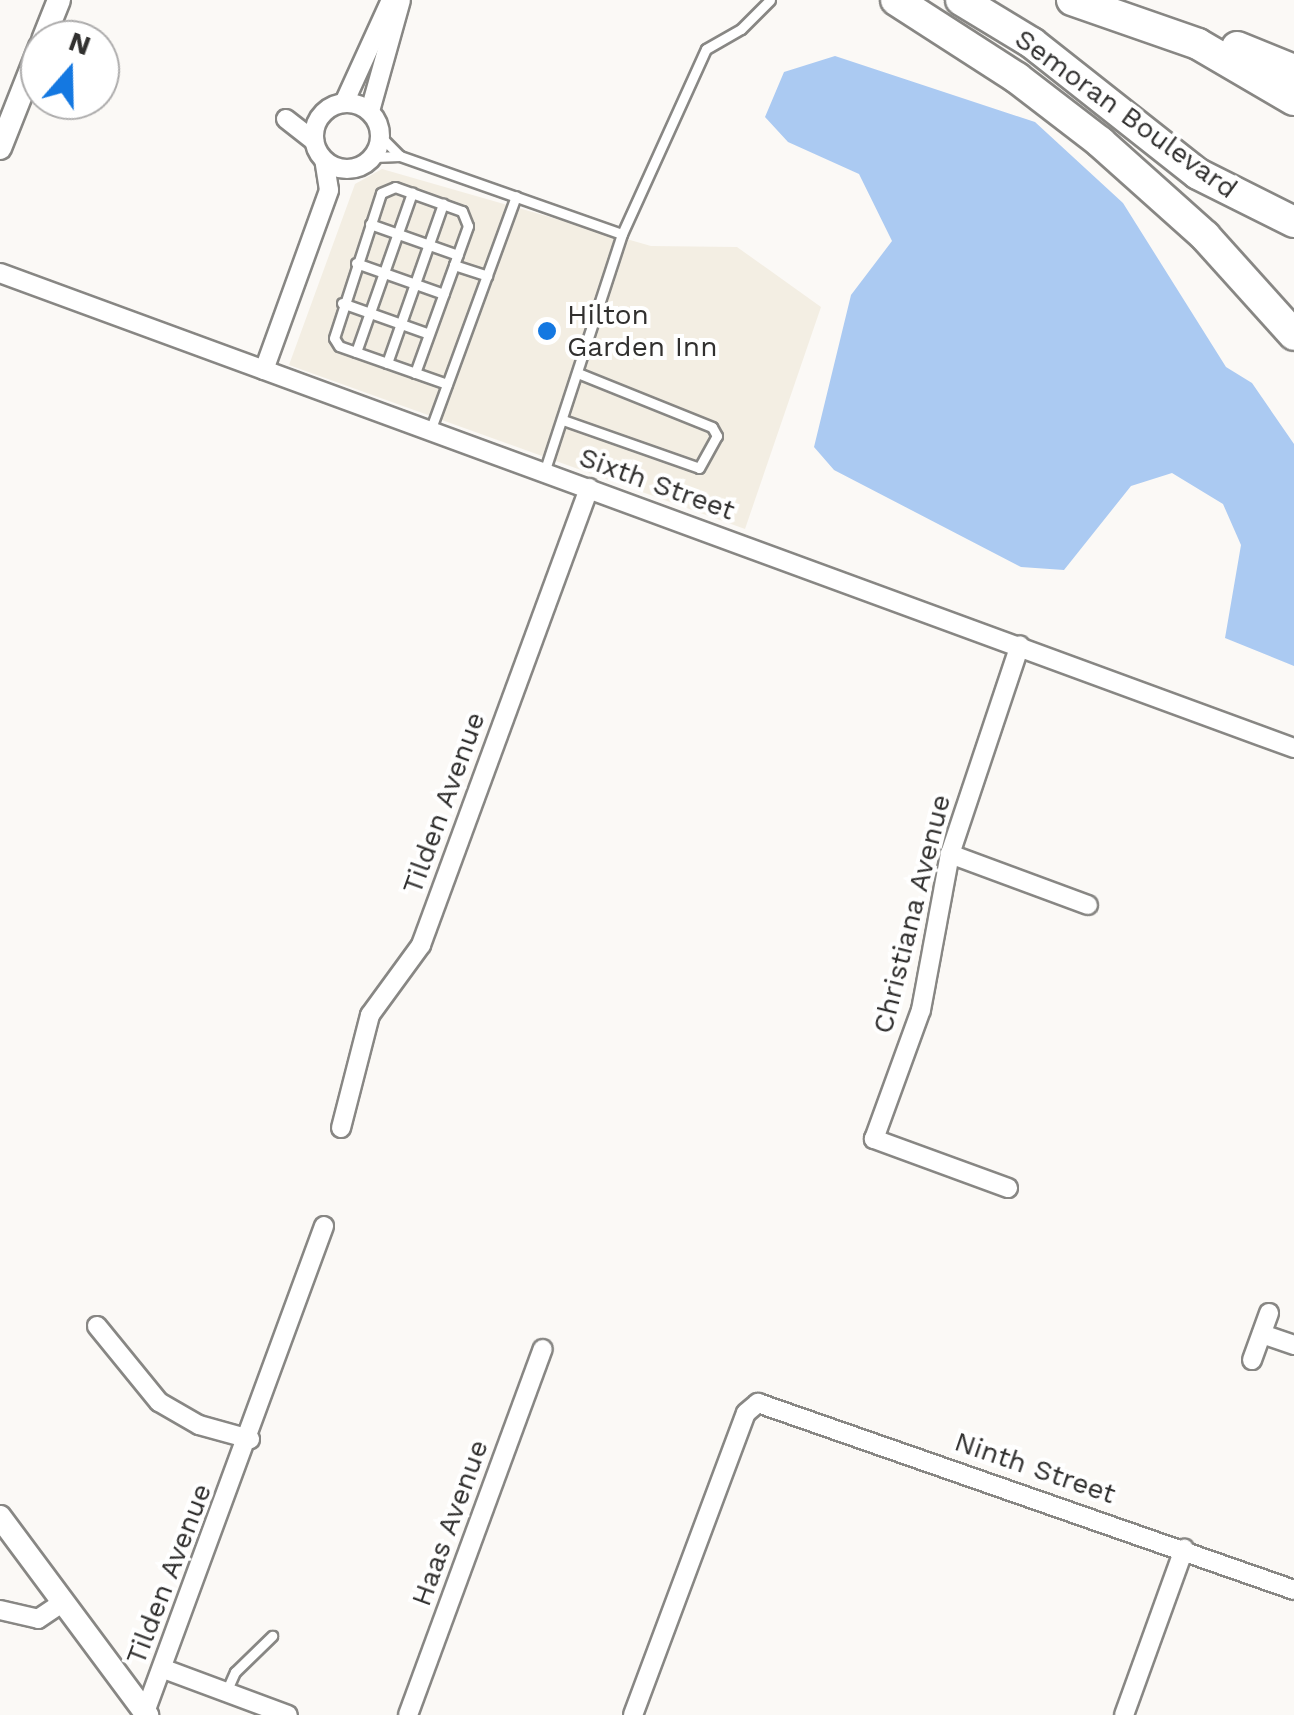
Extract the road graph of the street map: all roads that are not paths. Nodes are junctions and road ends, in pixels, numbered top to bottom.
1 (391, 0) edge
2 (401, 0) edge
3 (770, 0) edge
4 (896, 0) edge
5 (961, 0) edge
6 (1072, 0) edge
7 (1090, 0) edge
8 (1294, 70) edge
9 (20, 97) edge
10 (1294, 100) edge
11 (344, 103) junction
12 (370, 111) junction
13 (325, 112) junction
14 (381, 137) junction
15 (314, 141) junction
16 (0, 148) edge
17 (400, 156) junction
18 (374, 157) junction
19 (324, 160) junction
20 (355, 169) junction
21 (329, 190) junction
22 (412, 193) junction
23 (516, 196) junction
24 (443, 204) junction
25 (1294, 222) edge
26 (370, 224) junction
27 (397, 234) junction
28 (622, 234) junction
29 (428, 245) junction
30 (456, 260) junction
31 (356, 263) junction
32 (0, 273) edge
33 (384, 273) junction
34 (487, 276) junction
35 (415, 284) junction
36 (444, 294) junction
37 (342, 303) junction
38 (370, 312) junction
39 (401, 324) junction
40 (429, 334) junction
41 (1294, 334) edge
42 (356, 352) junction
43 (387, 363) junction
44 (264, 370) junction
45 (415, 373) junction
46 (580, 374) junction
47 (447, 384) junction
48 (563, 420) junction
49 (430, 431) junction
50 (544, 472) junction
51 (588, 488) junction
52 (1020, 645) junction
53 (1294, 748) edge
54 (950, 854) junction
55 (1088, 905) dead end
56 (342, 1128) dead end
57 (1008, 1188) dead end
58 (324, 1226) dead end
59 (1270, 1313) dead end
60 (97, 1326) dead end
61 (1262, 1334) junction
62 (1294, 1345) edge
63 (544, 1350) dead end
64 (1252, 1360) dead end
65 (250, 1438) junction
66 (0, 1517) edge
67 (1184, 1550) junction
68 (1294, 1590) edge
69 (63, 1602) junction
70 (0, 1610) edge
71 (272, 1636) dead end
72 (164, 1669) junction
73 (226, 1692) junction
74 (146, 1714) edge
75 (288, 1715) edge
76 (408, 1715) edge
77 (633, 1715) edge
78 (1124, 1715) edge

1 - 11 street
2 - 12 street
3 - 28 lane
4 - 41 main road
5 - 25 main road, Semoran Boulevard
6 - 10 main road
7 - 8 main road
9 - 16 street
11 - 12 street
11 - 13 street
12 - 14 street
13 - 15 street
13 - 15 street
14 - 17 lane
14 - 18 street
15 - 19 street
17 - 18 lane
17 - 23 lane
18 - 20 street
19 - 20 street
19 - 21 street
20 - 21 street
21 - 44 street
22 - 24 lane
22 - 26 lane
22 - 27 lane
23 - 28 lane
23 - 34 lane
24 - 29 lane
24 - 30 lane
26 - 27 lane
26 - 31 lane
27 - 29 lane
27 - 33 lane
28 - 46 lane
29 - 30 lane
29 - 35 lane
30 - 34 lane
30 - 36 lane
31 - 33 lane
31 - 37 lane
32 - 44 street, Sixth Street
33 - 35 lane
33 - 38 lane
34 - 47 lane
35 - 36 lane
35 - 39 lane
36 - 40 lane
37 - 38 lane
37 - 42 lane
38 - 39 lane
38 - 42 lane
39 - 40 lane
39 - 43 lane
40 - 45 lane
42 - 43 lane
43 - 45 lane
44 - 49 street, Sixth Street
45 - 47 lane
46 - 48 lane
46 - 48 lane
47 - 49 lane
48 - 50 lane
49 - 50 street, Sixth Street
50 - 51 street, Sixth Street
51 - 52 street, Sixth Street
51 - 56 street, Tilden Avenue
52 - 53 street, Sixth Street
52 - 54 street, Christiana Avenue
54 - 55 street
54 - 57 street, Christiana Avenue
58 - 65 street, Tilden Avenue
59 - 61 street
60 - 65 street
61 - 62 street
61 - 64 street
63 - 76 street, Haas Avenue
65 - 72 street, Tilden Avenue
66 - 69 street
67 - 68 street, Ninth Street
67 - 77 street, Ninth Street
67 - 78 street
69 - 70 street
69 - 74 street
71 - 73 lane
72 - 73 street
72 - 74 street, Tilden Avenue
73 - 75 street

